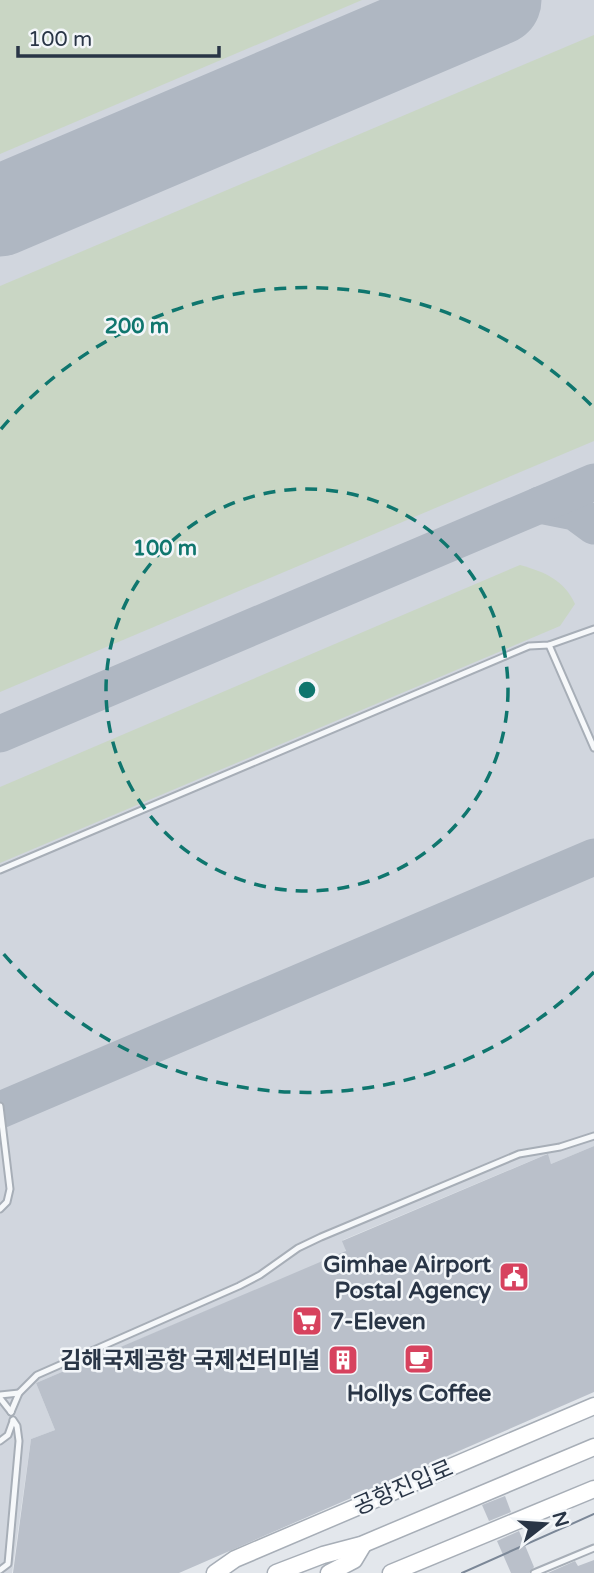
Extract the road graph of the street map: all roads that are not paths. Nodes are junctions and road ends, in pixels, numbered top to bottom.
1 (594, 629) edge
2 (549, 645) junction
3 (594, 748) edge
4 (0, 870) edge
5 (0, 1106) edge
6 (594, 1136) edge
7 (0, 1209) edge
8 (19, 1393) junction
9 (0, 1396) edge
10 (594, 1406) edge
11 (11, 1412) junction
12 (13, 1420) junction
13 (1, 1441) edge
14 (594, 1447) edge
15 (0, 1449) edge
16 (594, 1489) edge
17 (363, 1545) junction
18 (594, 1548) edge
19 (0, 1570) edge
20 (215, 1573) edge
21 (276, 1573) edge
22 (329, 1573) edge
23 (391, 1573) edge
24 (534, 1573) edge

1 - 2 lane
2 - 3 lane
2 - 4 lane
5 - 7 lane
6 - 8 lane
8 - 9 lane
8 - 11 lane
9 - 11 lane
10 - 20 main road, 공항진입로
11 - 12 lane
12 - 13 lane
12 - 19 lane
13 - 15 lane
14 - 17 main road
16 - 23 main road
17 - 21 main road
17 - 22 main road
18 - 24 lane

